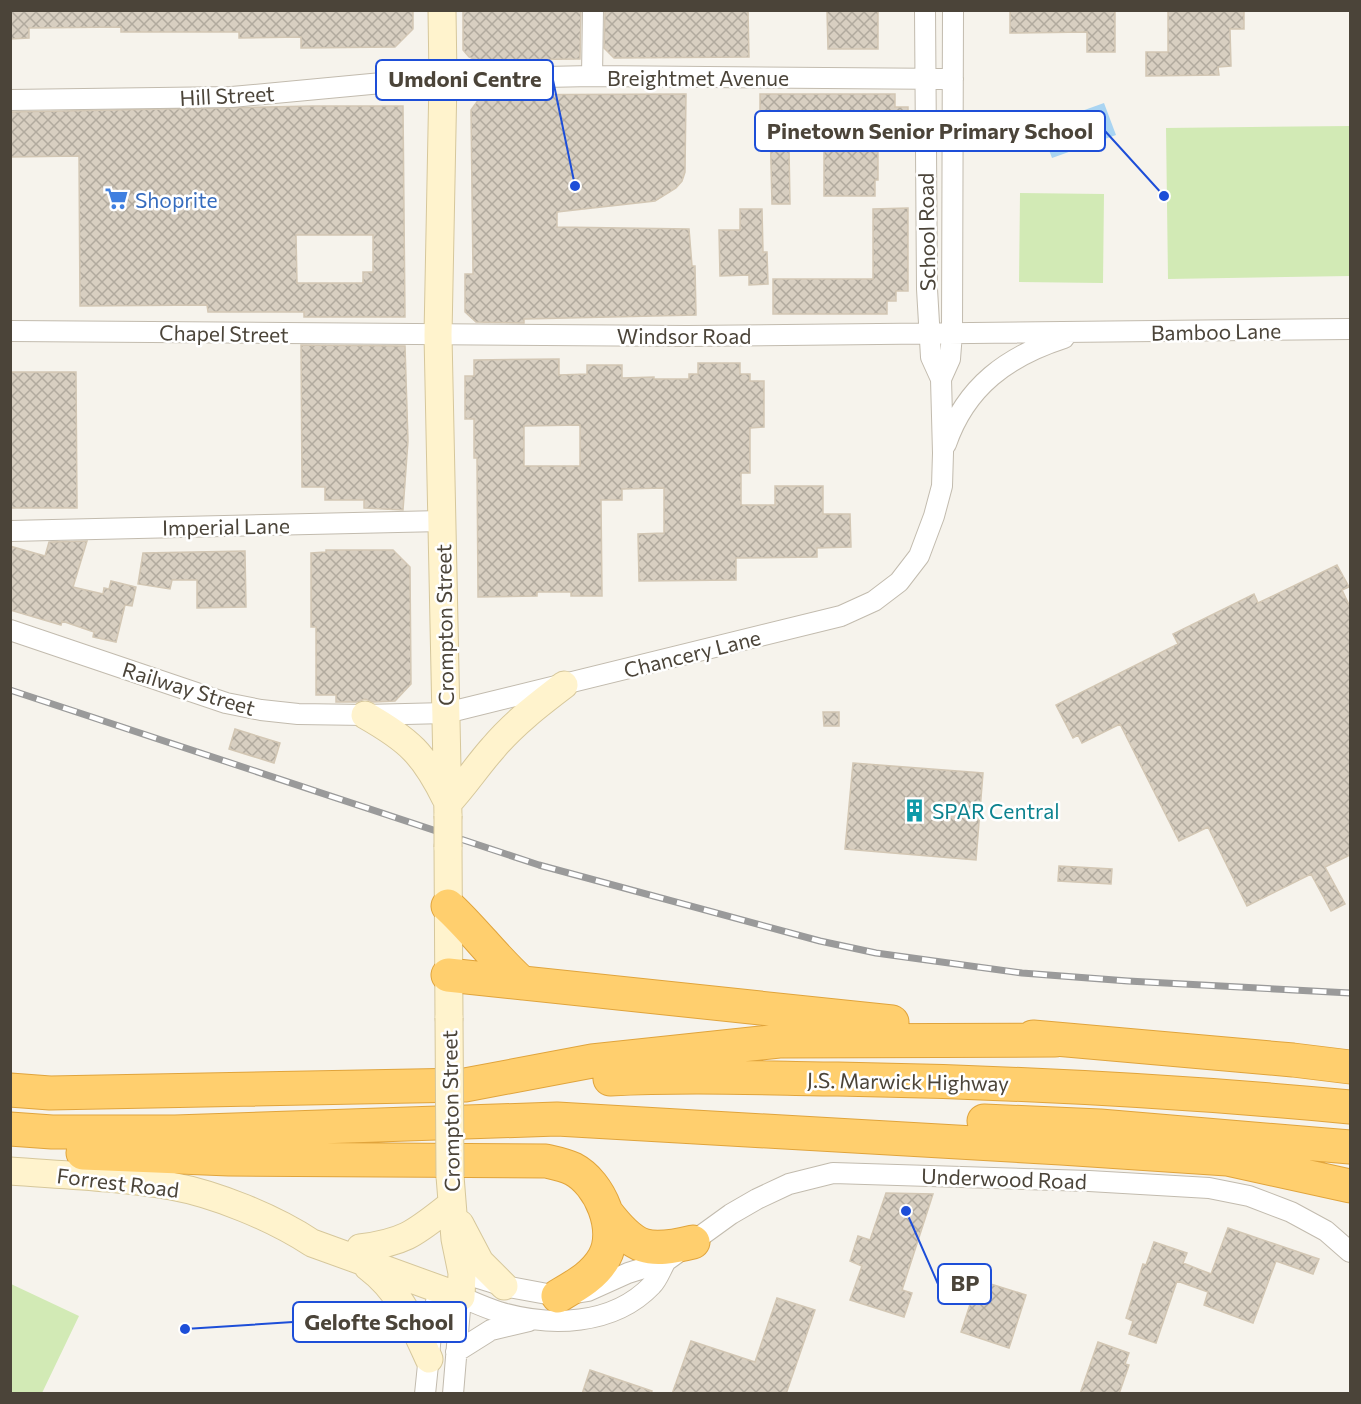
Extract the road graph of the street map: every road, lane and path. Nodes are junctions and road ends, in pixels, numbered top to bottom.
1 (442, 10) edge
2 (592, 10) edge
3 (925, 10) edge
4 (953, 10) edge
5 (592, 76) junction
6 (924, 78) junction
7 (953, 79) junction
8 (443, 80) junction
9 (10, 100) edge
10 (1350, 329) edge
11 (10, 331) edge
12 (952, 333) junction
13 (1081, 333) junction
14 (438, 334) junction
15 (929, 334) junction
16 (941, 379) junction
17 (943, 453) junction
18 (442, 521) junction
19 (10, 531) edge
20 (919, 556) joint
21 (10, 630) edge
22 (564, 685) junction
23 (446, 713) junction
24 (365, 715) junction
25 (448, 810) junction
26 (448, 895) junction
27 (448, 975) junction
28 (522, 983) junction
29 (1055, 1040) junction
30 (1350, 1058) edge
31 (1293, 1060) junction
32 (1350, 1067) edge
33 (465, 1085) junction
34 (10, 1090) edge
35 (1350, 1107) edge
36 (557, 1119) junction
37 (10, 1129) edge
38 (1350, 1147) edge
39 (10, 1148) edge
40 (10, 1171) edge
41 (1350, 1185) edge
42 (452, 1204) junction
43 (606, 1212) junction
44 (693, 1242) junction
45 (1350, 1252) edge
46 (360, 1254) junction
47 (666, 1261) junction
48 (451, 1282) junction
49 (504, 1286) junction
50 (548, 1307) junction
51 (456, 1352) junction
52 (429, 1359) junction
53 (425, 1394) edge
54 (453, 1394) edge

1 - 8 street, Crompton Street
2 - 5 street
3 - 6 street, School Road
4 - 7 street, School Road
5 - 6 street, Breightmet Avenue
5 - 8 street, Breightmet Avenue
6 - 7 street, Breightmet Avenue
6 - 15 street, School Road
7 - 12 street, School Road
8 - 9 street, Hill Street
8 - 14 street, Crompton Street
10 - 13 street, Bamboo Lane
11 - 14 street, Chapel Street
12 - 13 street, Bamboo Lane
12 - 15 street, Bamboo Lane
12 - 16 street, School Road
13 - 17 street, Bamboo Lane
14 - 15 street, Windsor Road
14 - 18 street, Crompton Street
15 - 16 street, School Road
16 - 17 street, School Road
17 - 20 street, School Road
18 - 19 street, Imperial Lane
18 - 23 street, Crompton Street
20 - 22 street, Chancery Lane
21 - 24 street, Railway Street
22 - 23 street, Chancery Lane
22 - 25 street
23 - 24 street, Railway Street
23 - 25 street, Crompton Street
24 - 25 street
25 - 26 street, Crompton Street, bridge
26 - 27 street, Crompton Street
26 - 28 highway
27 - 28 highway
27 - 42 street, Crompton Street, bridge
28 - 29 highway
29 - 31 highway
29 - 33 highway
30 - 31 highway
31 - 32 highway
33 - 34 highway
33 - 35 highway, J.S. Marwick Highway
36 - 37 highway
36 - 38 highway, J.S. Marwick Highway
36 - 41 highway
39 - 43 highway
40 - 46 street, Forrest Road
42 - 46 street
42 - 48 street, Crompton Street
42 - 49 street
43 - 44 highway
43 - 50 highway
44 - 45 street, Underwood Road
44 - 47 street, Underwood Road
46 - 48 street, Forrest Road
46 - 52 street
47 - 50 street, Underwood Road
47 - 50 street, Underwood Road
48 - 49 street, Underwood Road
48 - 50 street, Underwood Road
48 - 51 street
48 - 52 street
49 - 50 street, Underwood Road
50 - 51 street
51 - 54 street
52 - 53 street

